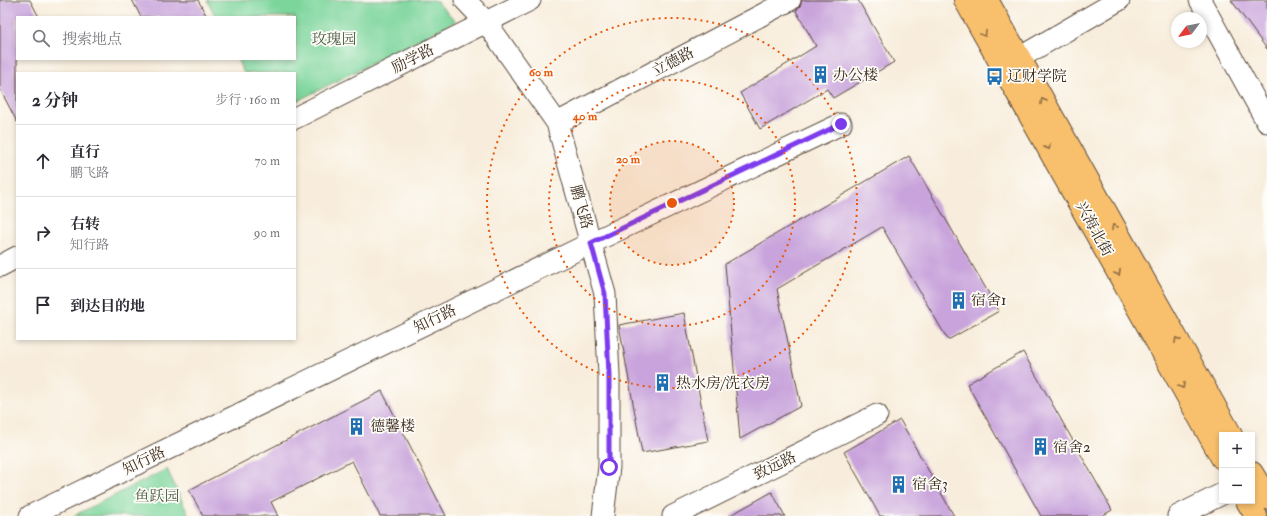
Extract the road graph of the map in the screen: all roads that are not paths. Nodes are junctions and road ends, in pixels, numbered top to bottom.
1 (464, 0) edge
2 (530, 0) edge
3 (790, 0) edge
4 (965, 0) edge
5 (987, 0) edge
6 (1119, 0) edge
7 (1200, 0) edge
8 (486, 22) junction
9 (1011, 63) junction
10 (296, 117) edge
11 (1267, 122) edge
12 (557, 123) junction
13 (841, 124) dead end
14 (591, 243) junction
15 (16, 258) edge
16 (0, 266) edge
17 (877, 415) dead end
18 (1229, 432) edge
19 (1219, 452) edge
20 (1255, 478) edge
21 (1219, 496) edge
22 (1267, 498) edge
23 (1249, 504) edge
24 (30, 516) edge
25 (602, 516) edge
26 (673, 516) edge
27 (1178, 516) edge
28 (1256, 516) edge

1 - 8 street, 鹏飞路
2 - 8 street, 励学路
3 - 12 street, 立德路
4 -> 9 main road, 兴海北街
5 - 9 main road, 兴海北街
6 - 9 street
7 - 11 street
8 - 10 street, 励学路
8 - 12 street, 鹏飞路
18 -> 9 main road, 兴海北街
9 -> 19 main road, 兴海北街
12 - 14 street, 鹏飞路
13 - 14 street, 知行路
14 - 24 street, 知行路
14 - 25 street, 鹏飞路
15 - 16 street
17 - 26 street, 致远路
20 - 22 main road
21 - 27 street
23 - 28 main road

